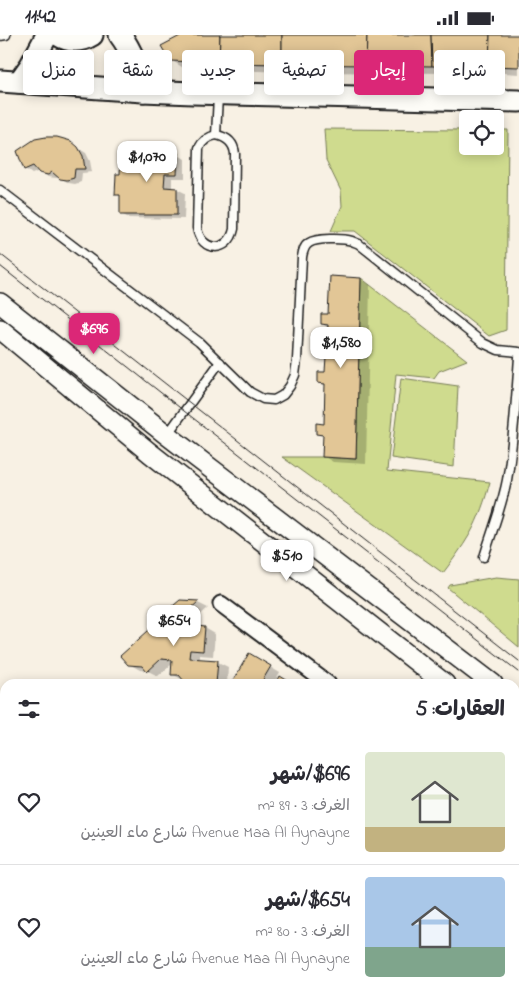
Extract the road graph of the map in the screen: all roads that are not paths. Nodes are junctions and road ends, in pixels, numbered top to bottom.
1 (6, 35) edge
2 (47, 35) edge
3 (58, 35) edge
4 (92, 35) edge
5 (0, 36) edge
6 (127, 37) edge
7 (131, 50) edge
8 (10, 82) edge
9 (104, 88) edge
10 (218, 95) edge
11 (254, 95) edge
12 (519, 101) edge
13 (216, 135) junction
14 (0, 190) edge
15 (0, 303) edge
16 (0, 329) edge
17 (519, 352) edge
18 (519, 357) edge
19 (220, 362) junction
20 (167, 435) junction
21 (484, 557) dead end
22 (221, 604) dead end
23 (321, 679) edge
24 (439, 679) edge
25 (485, 679) edge

1 - 5 lane
2 - 8 main road
3 - 4 main road
6 - 7 main road
8 - 9 main road
10 - 13 lane
11 - 12 main road
13 - 13 lane
14 - 19 lane
15 - 20 street
16 - 24 street
17 - 19 lane
18 - 21 lane
19 - 20 lane
20 - 25 street
22 - 23 street

